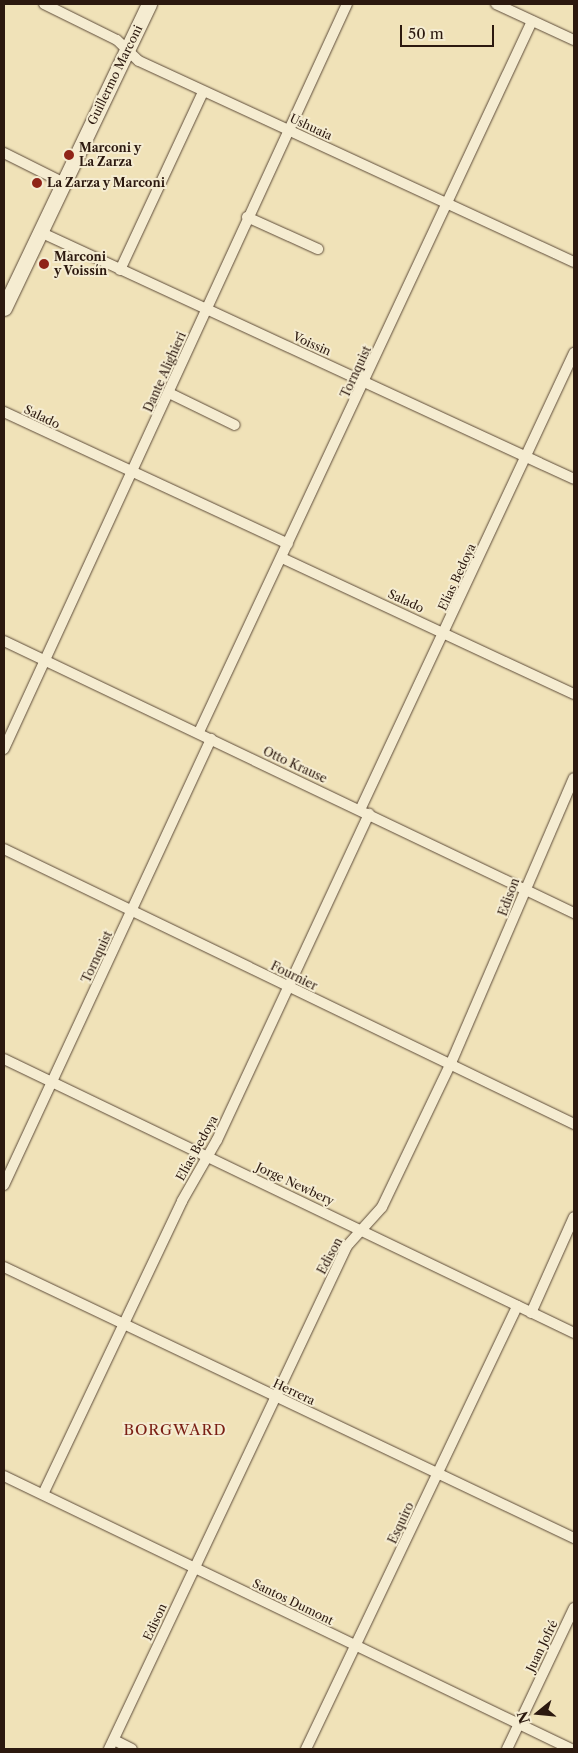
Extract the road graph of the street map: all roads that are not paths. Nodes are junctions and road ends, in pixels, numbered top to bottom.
1 (44, 4) edge
2 (149, 4) edge
3 (347, 4) edge
4 (496, 4) edge
5 (532, 21) junction
6 (574, 40) edge
7 (127, 50) junction
8 (203, 92) junction
9 (288, 131) junction
10 (4, 153) edge
11 (62, 182) junction
12 (448, 204) junction
13 (247, 217) junction
14 (40, 232) junction
15 (318, 249) dead end
16 (574, 262) edge
17 (120, 270) junction
18 (4, 308) edge
19 (206, 310) junction
20 (574, 353) edge
21 (366, 382) junction
22 (169, 393) junction
23 (4, 412) edge
24 (235, 425) dead end
25 (527, 456) junction
26 (132, 474) junction
27 (574, 479) edge
28 (288, 544) junction
29 (282, 558) junction
30 (444, 633) junction
31 (4, 641) edge
32 (45, 661) junction
33 (574, 694) edge
34 (199, 732) junction
35 (211, 739) junction
36 (4, 749) edge
37 (574, 778) edge
38 (364, 812) junction
39 (4, 849) edge
40 (526, 890) junction
41 (132, 911) junction
42 (574, 913) edge
43 (289, 988) junction
44 (4, 1059) edge
45 (451, 1063) junction
46 (54, 1082) junction
47 (574, 1124) edge
48 (208, 1156) junction
49 (4, 1185) edge
50 (574, 1216) edge
51 (361, 1229) junction
52 (4, 1267) edge
53 (517, 1306) junction
54 (531, 1312) junction
55 (123, 1325) junction
56 (574, 1333) edge
57 (274, 1397) junction
58 (438, 1473) junction
59 (4, 1476) edge
60 (44, 1492) junction
61 (574, 1538) edge
62 (193, 1568) junction
63 (574, 1608) edge
64 (356, 1647) junction
65 (519, 1724) junction
66 (111, 1745) edge
67 (132, 1749) edge
68 (306, 1749) edge
69 (507, 1749) edge
70 (571, 1749) edge

1 - 7 street, Ushuaia
2 - 7 street, Guillermo Marconi
3 - 9 street, Dante Alighieri
4 - 5 street
5 - 6 street
5 - 12 street, Tornquist
7 - 8 street, Ushuaia
7 - 11 street, Guillermo Marconi
8 - 9 street, Ushuaia
8 - 17 street
9 - 12 street, Ushuaia
9 - 13 street, Dante Alighieri
10 - 11 street
11 - 14 street, Guillermo Marconi
12 - 16 street, Ushuaia
12 - 21 street, Tornquist
13 - 15 street
13 - 19 street, Dante Alighieri
14 - 17 street, Voissin
14 - 18 street, Guillermo Marconi
17 - 19 street, Voissin
19 - 21 street, Voissin
19 - 22 street, Dante Alighieri
20 - 25 street, Elías Bedoya
21 - 25 street, Voissin
21 - 28 street, Tornquist
22 - 24 street
22 - 26 street, Dante Alighieri
23 - 26 street, Salado
25 - 27 street, Voissin
25 - 30 street, Elías Bedoya
26 - 28 street, Salado
26 - 32 street, Dante Alighieri
28 - 29 street, Tornquist
29 - 30 street, Salado
29 - 34 street, Tornquist
30 - 33 street, Salado
30 - 38 street, Elías Bedoya
31 - 32 street, Otto Krause
32 - 34 street, Otto Krause
32 - 36 street, Dante Alighieri
34 - 35 street, Otto Krause
35 - 38 street, Otto Krause
35 - 41 street, Tornquist
37 - 40 street, Edison
38 - 40 street, Otto Krause
38 - 43 street, Elías Bedoya
39 - 41 street, Fournier
40 - 42 street, Otto Krause
40 - 45 street, Edison
41 - 43 street, Fournier
41 - 46 street, Tornquist
43 - 45 street, Fournier
43 - 48 street, Elías Bedoya
44 - 46 street, Jorge Newbery
45 - 47 street, Fournier
45 - 51 street, Edison
46 - 48 street, Jorge Newbery
46 - 49 street, Tornquist
48 - 51 street, Jorge Newbery
48 - 55 street, Elías Bedoya
50 - 54 street
51 - 53 street, Jorge Newbery
51 - 57 street, Edison
52 - 55 street, Herrera
53 - 54 street, Jorge Newbery
53 - 58 street, Esquiro
54 - 56 street, Jorge Newbery
55 - 57 street, Herrera
55 - 60 street, Elías Bedoya
57 - 58 street, Herrera
57 - 62 street, Edison
58 - 61 street, Herrera
58 - 64 street, Esquiro
59 - 60 street, Santos Dumont
60 - 62 street, Santos Dumont
62 - 64 street, Santos Dumont
62 - 66 street, Edison
63 - 65 street, Juan Jofré
64 - 65 street, Santos Dumont
64 - 68 street, Esquiro
65 - 69 street, Juan Jofré
65 - 70 street, Santos Dumont
66 - 67 street

